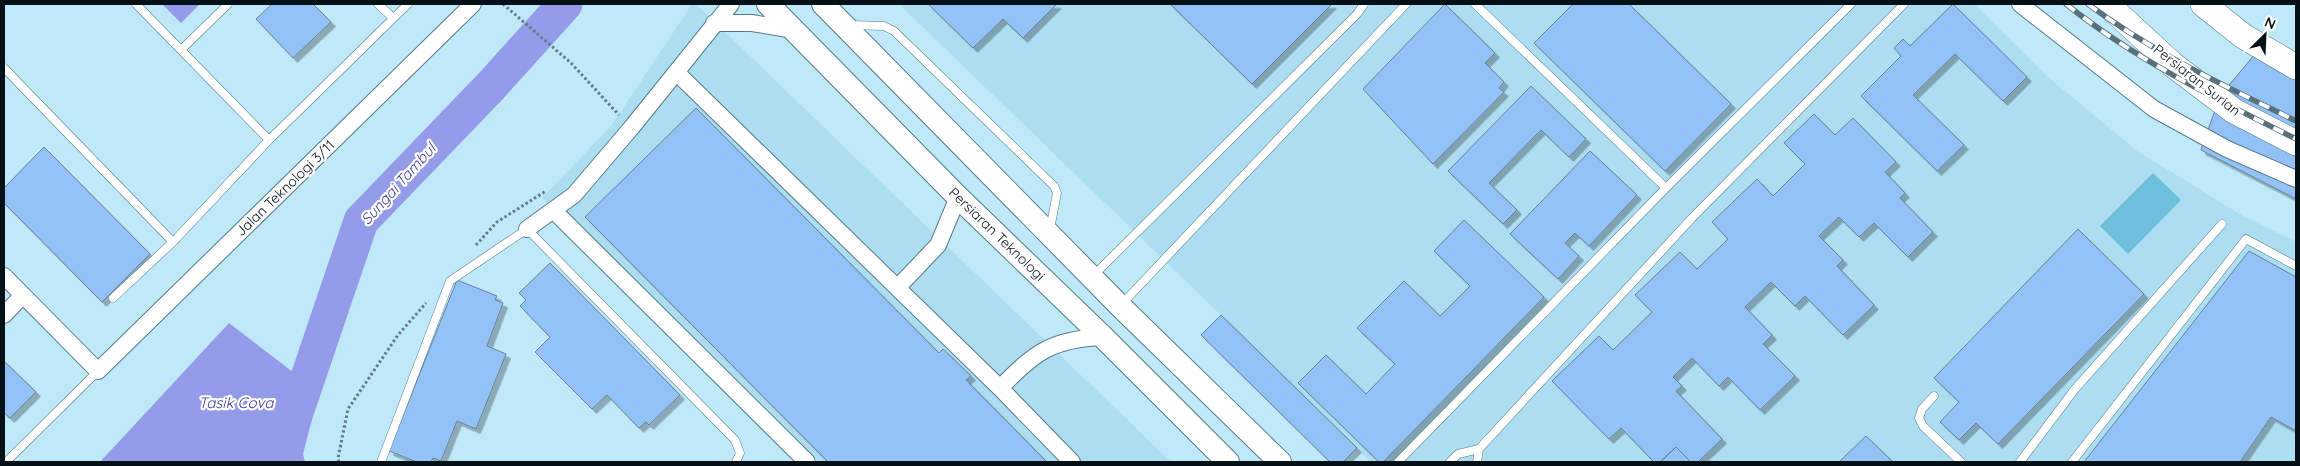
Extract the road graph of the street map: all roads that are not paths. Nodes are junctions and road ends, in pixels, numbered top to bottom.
1 (136, 4) edge
2 (228, 4) edge
3 (378, 4) edge
4 (408, 4) edge
5 (473, 4) edge
6 (731, 4) edge
7 (768, 4) edge
8 (1364, 4) edge
9 (1406, 4) edge
10 (1476, 4) edge
11 (1851, 4) edge
12 (1904, 4) edge
13 (2020, 4) edge
14 (2107, 4) edge
15 (2203, 4) edge
16 (832, 11) edge
17 (393, 18) junction
18 (714, 23) junction
19 (794, 30) junction
20 (182, 49) junction
21 (2296, 67) edge
22 (4, 68) edge
23 (676, 72) junction
24 (270, 140) junction
25 (2296, 144) edge
26 (2296, 180) edge
27 (1666, 188) junction
28 (958, 197) junction
29 (553, 210) junction
30 (2222, 224) dead end
31 (527, 229) junction
32 (1049, 235) junction
33 (173, 242) junction
34 (2296, 266) edge
35 (4, 276) edge
36 (1091, 278) junction
37 (898, 287) junction
38 (23, 295) junction
39 (113, 298) dead end
40 (1120, 306) junction
41 (4, 315) edge
42 (1103, 336) junction
43 (98, 372) junction
44 (1000, 388) junction
45 (1934, 396) dead end
46 (1479, 449) junction
47 (6, 462) edge
48 (381, 462) edge
49 (736, 462) edge
50 (807, 462) edge
51 (1072, 462) edge
52 (1228, 462) edge
53 (1280, 462) edge
54 (1398, 462) edge
55 (1450, 462) edge
56 (1477, 462) edge
57 (1961, 462) edge
58 (2020, 462) edge
59 (2072, 462) edge

1 - 20 lane
2 - 20 lane
3 - 17 lane
4 - 17 lane
5 - 43 street, Jalan Teknologi 3/11
6 - 18 street
7 - 19 street, Persiaran Teknologi
8 - 36 lane
9 - 40 lane
10 - 27 lane
11 - 27 lane
12 - 46 lane
13 - 26 street
14 - 25 main road, Persiaran Surian
15 - 21 main road
16 - 32 street
16 - 32 lane
17 - 24 lane
18 - 19 street
18 - 23 street
19 - 28 street, Persiaran Teknologi
20 - 24 lane
22 - 33 lane
23 - 29 street
23 - 37 street
24 - 33 lane
27 - 54 lane
28 - 37 street
28 - 42 street, Persiaran Teknologi
29 - 31 street
29 - 50 street
30 - 58 lane
31 - 48 lane
31 - 49 lane
32 - 36 street
33 - 39 lane
34 - 59 lane
35 - 38 street
36 - 40 street
37 - 44 street
38 - 41 street
38 - 43 street
40 - 53 street
42 - 44 street
42 - 52 street, Persiaran Teknologi
43 - 47 lane
44 - 51 street
45 - 57 lane
46 - 55 lane
46 - 56 lane

